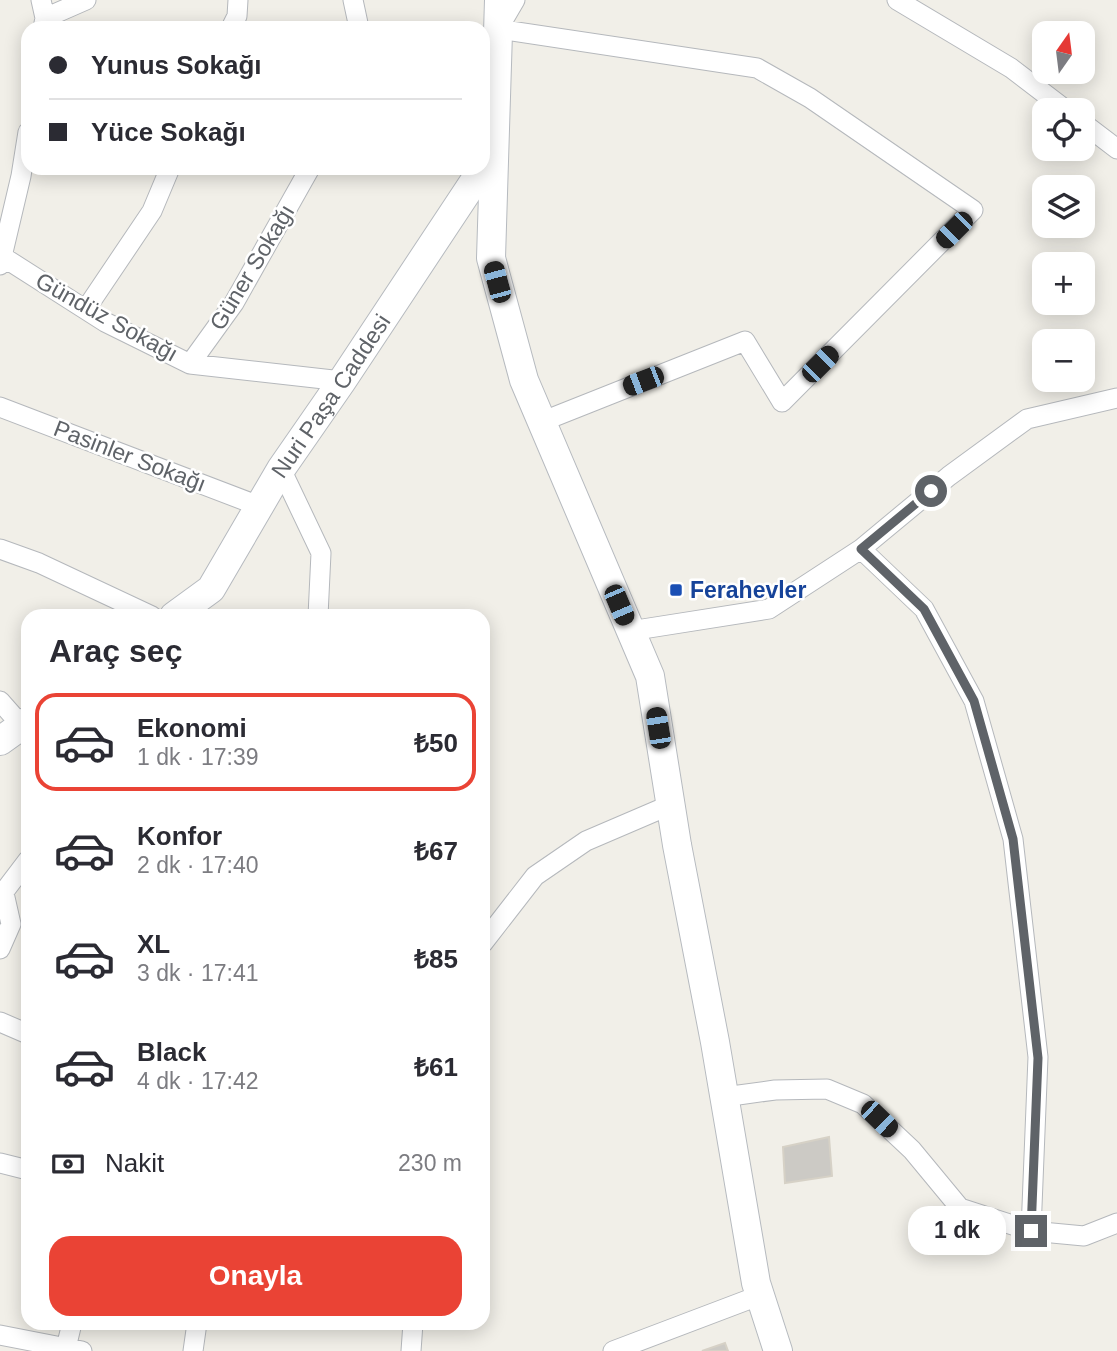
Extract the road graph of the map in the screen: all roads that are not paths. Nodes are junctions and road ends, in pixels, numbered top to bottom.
1 (86, 0) edge
2 (238, 0) edge
3 (354, 0) edge
4 (499, 0) edge
5 (515, 0) edge
6 (897, 0) edge
7 (43, 15) edge
8 (234, 21) edge
9 (358, 21) edge
10 (498, 29) junction
11 (1050, 98) edge
12 (490, 126) edge
13 (1095, 132) edge
14 (1117, 149) edge
15 (22, 175) edge
16 (167, 175) edge
17 (306, 175) edge
18 (478, 175) edge
19 (488, 175) edge
20 (1, 258) edge
21 (86, 309) junction
22 (190, 364) junction
23 (342, 381) junction
24 (1117, 398) edge
25 (0, 407) edge
26 (541, 422) junction
27 (281, 469) junction
28 (259, 506) junction
29 (0, 549) edge
30 (861, 549) junction
31 (137, 609) edge
32 (187, 609) edge
33 (318, 609) edge
34 (630, 631) junction
35 (0, 701) edge
36 (17, 729) edge
37 (670, 805) junction
38 (21, 869) edge
39 (2, 895) edge
40 (490, 934) edge
41 (0, 949) edge
42 (0, 1022) edge
43 (21, 1031) edge
44 (724, 1097) junction
45 (0, 1163) edge
46 (21, 1168) edge
47 (1117, 1223) edge
48 (1031, 1231) junction
49 (758, 1296) junction
50 (73, 1330) edge
51 (196, 1330) edge
52 (412, 1330) edge
53 (0, 1335) edge
54 (74, 1349) edge
55 (193, 1351) edge
56 (411, 1351) edge
57 (613, 1351) edge
58 (778, 1351) edge

1 - 7 street
2 - 8 street
3 - 9 street
4 - 10 street
5 - 10 street
6 - 11 street
10 - 12 street
10 - 26 street
13 - 14 street
15 - 20 street
16 - 21 street
17 - 22 street, Güner Sokağı
18 - 23 street, Nuri Paşa Caddesi
19 - 26 street
20 - 21 street, Gündüz Sokağı
21 - 22 street, Gündüz Sokağı
22 - 23 street, Gündüz Sokağı
23 - 27 street, Nuri Paşa Caddesi
24 - 30 street
25 - 28 street, Pasinler Sokağı
26 - 34 street
27 - 28 street, Nuri Paşa Caddesi
27 - 33 street
28 - 32 street, Nuri Paşa Caddesi
29 - 31 street
30 - 34 street
30 - 48 street
34 - 37 street
35 - 36 street
37 - 40 street
37 - 44 street
38 - 39 street
39 - 41 street
42 - 43 street
44 - 48 street
44 - 49 street
45 - 46 street
47 - 48 street
49 - 57 street
49 - 58 street
50 - 54 street
51 - 55 street
52 - 56 street
53 - 54 street

